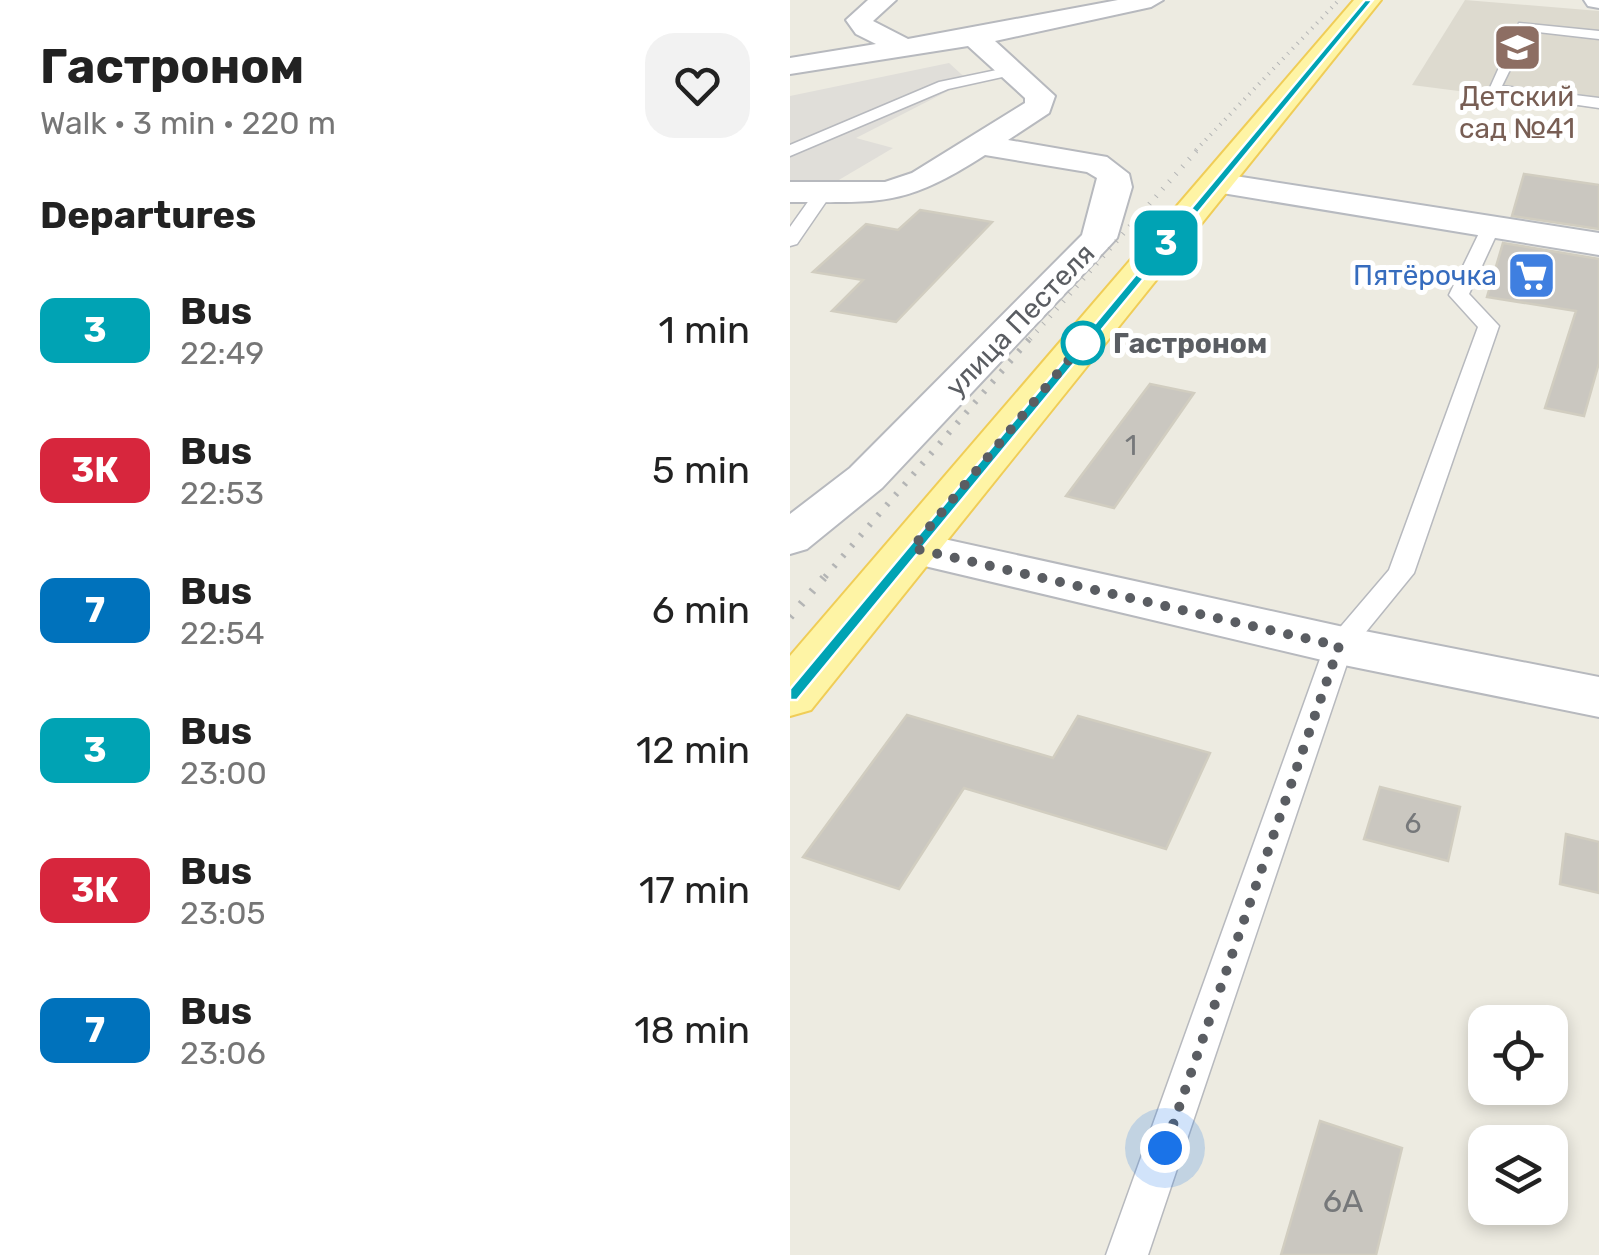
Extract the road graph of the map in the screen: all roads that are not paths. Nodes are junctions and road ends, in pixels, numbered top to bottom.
1 (884, 0) edge
2 (1151, 0) edge
3 (1368, 0) edge
4 (1599, 35) edge
5 (974, 38) junction
6 (899, 45) junction
7 (790, 66) edge
8 (1010, 71) junction
9 (1599, 103) edge
10 (981, 146) junction
11 (790, 151) edge
12 (1216, 183) junction
13 (806, 193) edge
14 (1491, 227) junction
15 (790, 240) edge
16 (1599, 244) edge
17 (790, 538) edge
18 (912, 548) junction
19 (1339, 646) junction
20 (790, 695) edge
21 (1599, 697) edge
22 (1128, 1255) edge

1 - 6 street
2 - 5 street
3 - 12 main road, улица Пестеля
4 - 9 lane
5 - 6 street
5 - 8 street
6 - 7 street
8 - 10 street
8 - 11 lane
10 - 13 street
10 - 17 street, улица Пестеля
12 - 14 street
12 - 18 main road, улица Пестеля
13 - 15 lane
14 - 16 street
14 - 19 lane
18 - 19 street
18 - 20 main road, улица Пестеля
19 - 21 street
19 - 22 lane

